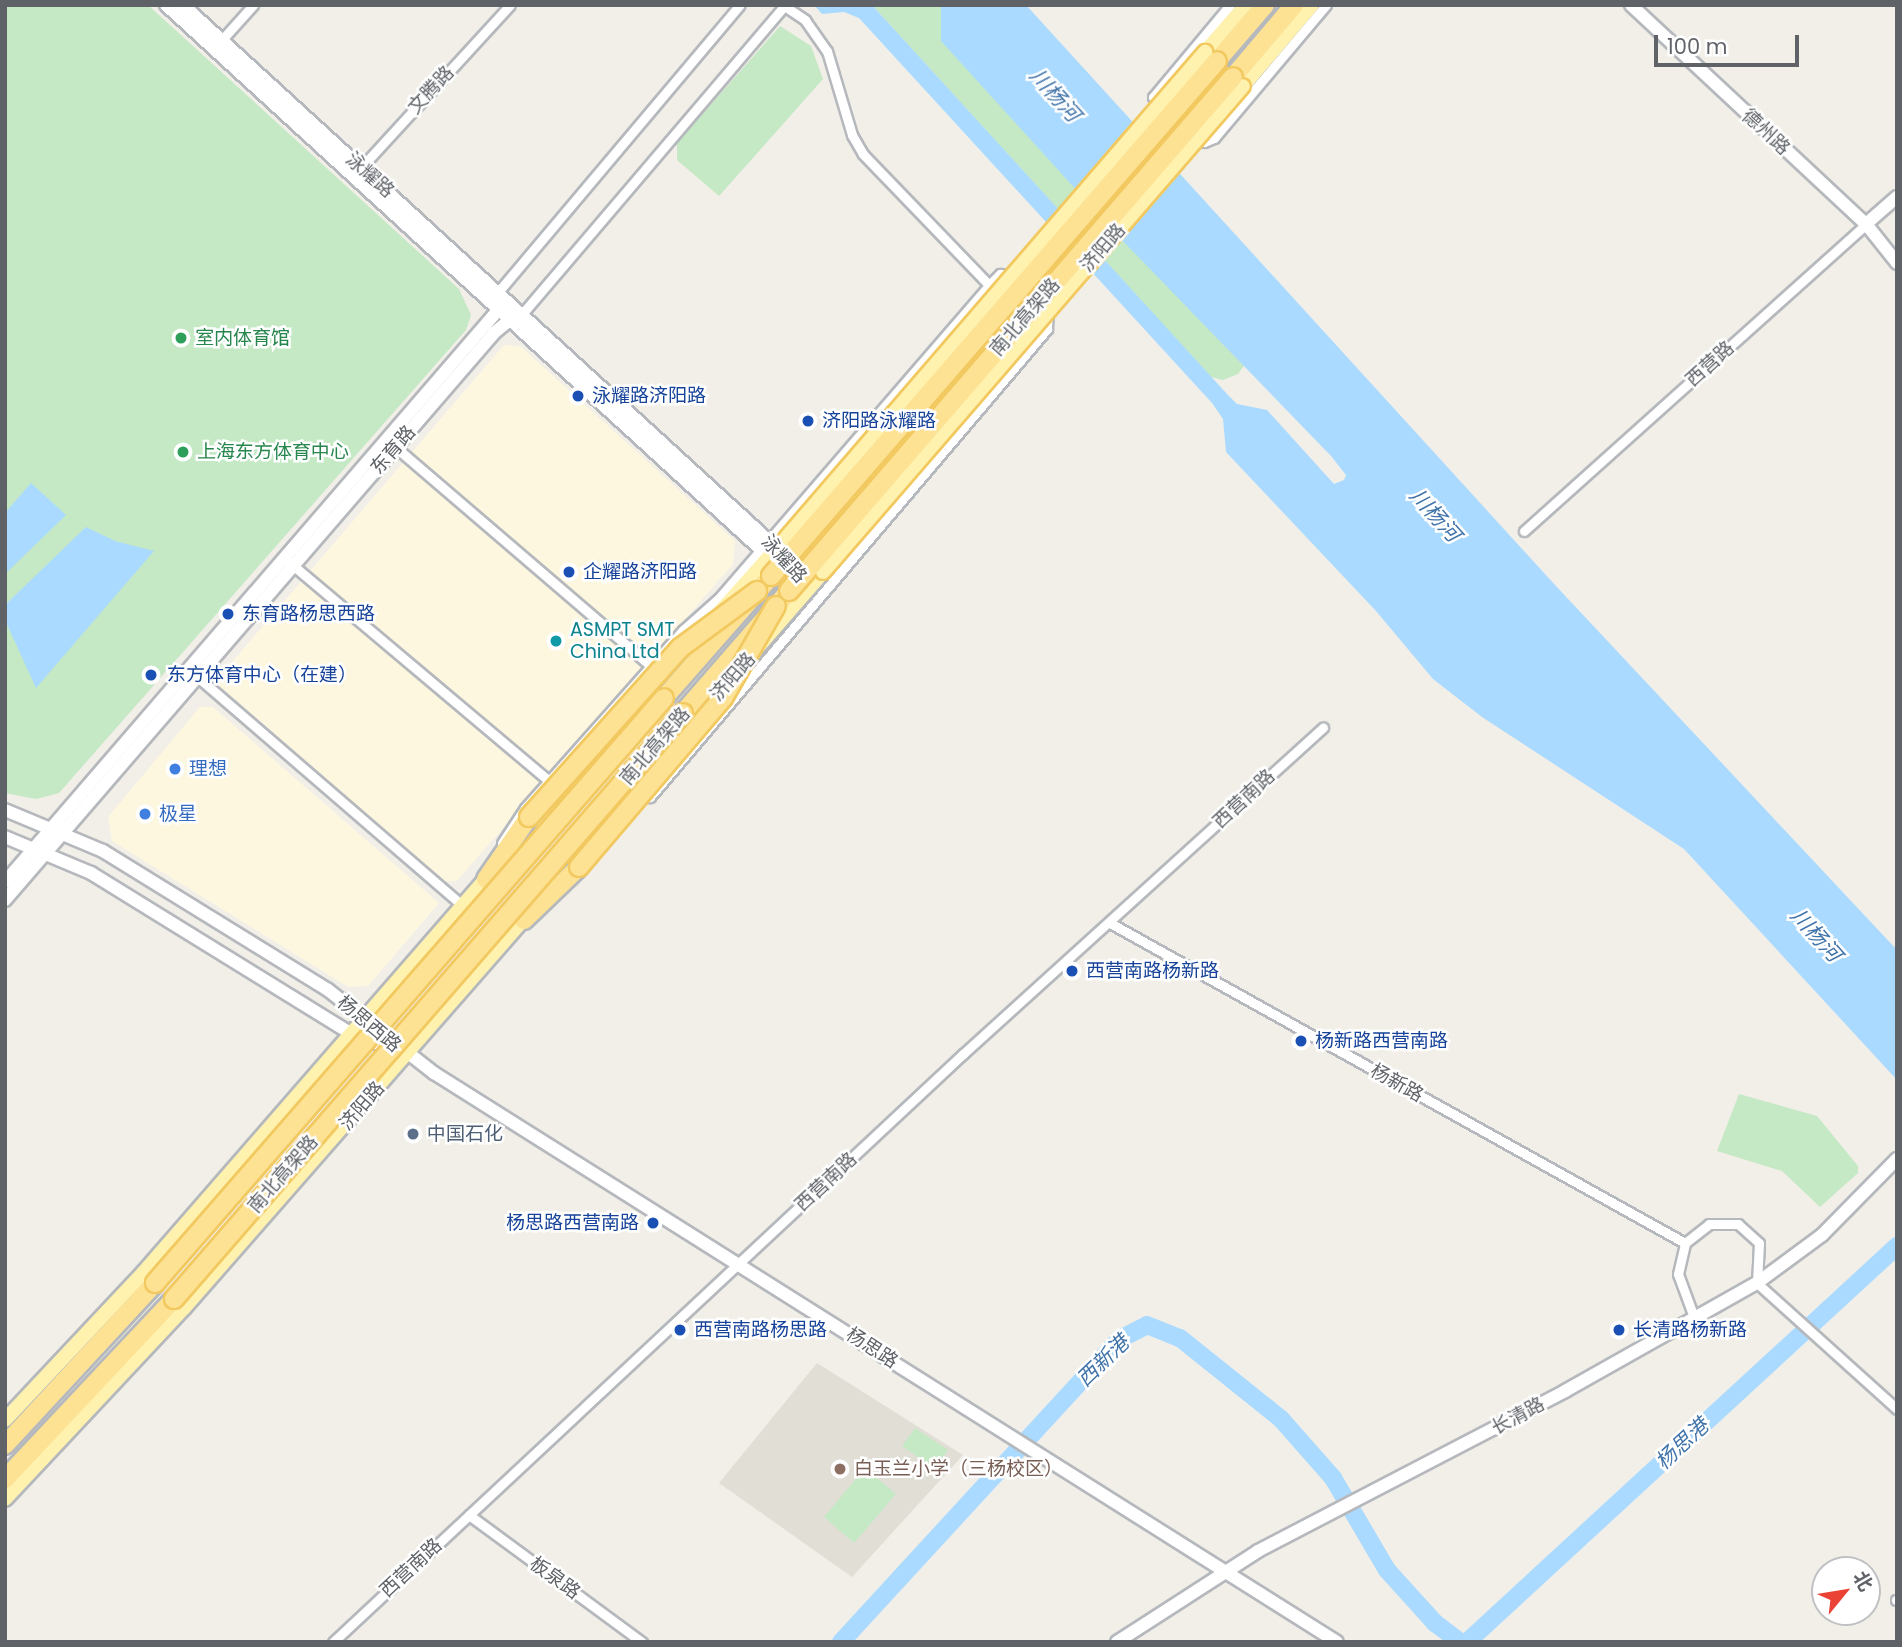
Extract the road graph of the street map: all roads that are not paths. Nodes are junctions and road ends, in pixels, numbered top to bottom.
1 (166, 5) edge
2 (183, 5) edge
3 (253, 5) edge
4 (510, 5) edge
5 (740, 5) edge
6 (1246, 5) edge
7 (1265, 5) edge
8 (1294, 5) edge
9 (1312, 5) edge
10 (1326, 5) edge
11 (1631, 5) edge
12 (784, 6) edge
13 (1226, 7) edge
14 (218, 44) junction
15 (357, 172) junction
16 (1897, 197) edge
17 (1866, 224) junction
18 (1897, 263) edge
19 (989, 285) junction
20 (498, 292) junction
21 (504, 313) junction
22 (522, 314) junction
23 (391, 444) junction
24 (1524, 531) dead end
25 (772, 546) junction
26 (289, 562) junction
27 (810, 587) junction
28 (757, 591) junction
29 (776, 606) junction
30 (651, 666) junction
31 (193, 673) junction
32 (1323, 727) dead end
33 (549, 781) junction
34 (5, 810) edge
35 (58, 830) junction
36 (5, 836) edge
37 (41, 850) junction
38 (486, 879) junction
39 (5, 883) edge
40 (5, 900) edge
41 (463, 906) junction
42 (524, 920) junction
43 (1110, 923) junction
44 (366, 1016) junction
45 (351, 1033) junction
46 (407, 1055) junction
47 (1897, 1159) edge
48 (1685, 1242) junction
49 (737, 1265) junction
50 (1757, 1283) junction
51 (1695, 1320) junction
52 (1897, 1409) edge
53 (5, 1420) edge
54 (5, 1445) edge
55 (5, 1479) edge
56 (5, 1499) edge
57 (469, 1515) junction
58 (1225, 1572) junction
59 (332, 1642) edge
60 (642, 1642) edge
61 (1117, 1642) edge
62 (1336, 1642) edge

1 - 14 street, 泳耀路
2 - 14 street, 泳耀路
3 - 14 street
4 - 15 street, 文腾路
5 - 20 street
6 - 25 main road, bridge
7 - 28 highway, 南北高架路, bridge
8 - 29 highway, 南北高架路, bridge
9 - 27 main road, 济阳路, bridge
10 - 13 street
11 - 17 street, 德州路
12 - 19 street
12 - 22 street
14 - 15 street, 泳耀路
15 - 20 street, 泳耀路
15 - 21 street, 泳耀路
16 - 17 street, 西营路
17 - 18 street, 德州路
17 - 24 street, 西营路
19 - 25 street
19 - 42 street
20 - 21 street
20 - 22 street, 泳耀路
21 - 22 street
21 - 23 street, 东育路
21 - 25 street, 泳耀路
22 - 25 street, 泳耀路
23 - 26 street, 东育路
23 - 30 street
25 - 27 street, 泳耀路
25 - 30 street
25 - 38 main road
26 - 31 street, 东育路
26 - 33 street
27 - 42 main road, 济阳路
28 - 38 highway, bridge
28 - 54 highway, 南北高架路, bridge
29 - 42 highway, bridge
29 - 55 highway, 南北高架路, bridge
30 - 33 street
31 - 35 street, 东育路
31 - 41 street
32 - 43 street, 西营南路
33 - 38 street
34 - 35 street, 杨思西路
35 - 37 street, 东育路
35 - 44 street, 杨思西路
36 - 37 street, 杨思西路
37 - 39 street, 东育路
37 - 40 street, 东育路
37 - 45 street, 杨思西路
38 - 41 main road
41 - 44 main road
42 - 46 main road, 济阳路
43 - 48 street, 杨新路
43 - 49 street, 西营南路
44 - 45 main road
44 - 46 street, 杨思西路
45 - 46 street, 杨思西路
45 - 53 main road
46 - 49 street, 杨思路
46 - 56 main road, 济阳路
47 - 50 street, 长清路
48 - 50 street
48 - 51 street
49 - 57 street, 西营南路
49 - 58 street, 杨思路
50 - 51 street, 长清路
50 - 52 street
51 - 58 street, 长清路
57 - 59 street, 西营南路
57 - 60 street, 板泉路
58 - 61 street, 长清路
58 - 62 street, 杨思路

